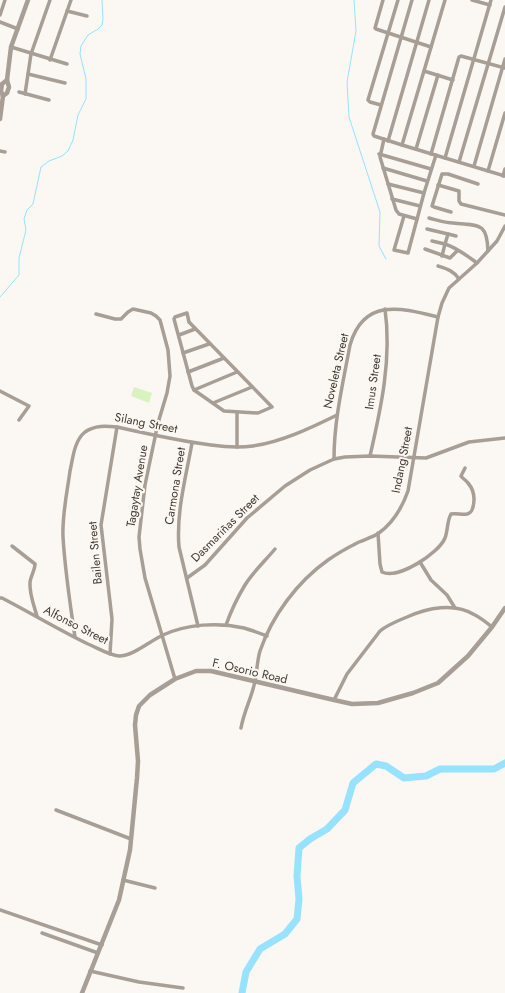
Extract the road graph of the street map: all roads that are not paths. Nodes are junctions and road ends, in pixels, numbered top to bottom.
1 (6, 0) edge
2 (28, 0) edge
3 (50, 0) edge
4 (71, 0) edge
5 (383, 0) edge
6 (398, 0) edge
7 (412, 0) edge
8 (429, 0) edge
9 (445, 0) edge
10 (472, 0) edge
11 (491, 0) edge
12 (490, 5) junction
13 (505, 7) edge
14 (68, 11) junction
15 (0, 15) edge
16 (87, 16) dead end
17 (0, 22) edge
18 (18, 29) junction
19 (388, 34) junction
20 (401, 38) junction
21 (416, 42) junction
22 (431, 47) junction
23 (11, 48) junction
24 (31, 54) junction
25 (505, 59) edge
26 (50, 60) junction
27 (474, 60) junction
28 (67, 64) dead end
29 (488, 64) junction
30 (504, 68) edge
31 (424, 71) junction
32 (28, 74) junction
33 (438, 75) junction
34 (7, 80) junction
35 (453, 80) junction
36 (65, 83) dead end
37 (18, 92) dead end
38 (25, 94) junction
39 (3, 96) junction
40 (48, 100) dead end
41 (381, 105) junction
42 (505, 113) edge
43 (0, 119) edge
44 (386, 140) junction
45 (402, 145) junction
46 (416, 149) junction
47 (0, 151) edge
48 (5, 152) dead end
49 (380, 154) junction
50 (431, 154) junction
51 (436, 155) junction
52 (445, 158) junction
53 (459, 162) junction
54 (474, 166) junction
55 (383, 168) junction
56 (432, 169) junction
57 (505, 169) edge
58 (488, 171) junction
59 (504, 176) edge
60 (427, 181) junction
61 (388, 184) junction
62 (478, 184) dead end
63 (438, 185) junction
64 (424, 193) junction
65 (392, 199) junction
66 (420, 206) junction
67 (452, 212) dead end
68 (505, 215) edge
69 (404, 216) junction
70 (429, 218) dead end
71 (417, 220) junction
72 (505, 226) edge
73 (427, 229) dead end
74 (448, 234) junction
75 (456, 236) dead end
76 (432, 241) dead end
77 (445, 244) junction
78 (425, 249) dead end
79 (457, 251) junction
80 (488, 251) junction
81 (442, 256) junction
82 (477, 263) junction
83 (438, 266) dead end
84 (459, 279) junction
85 (385, 309) junction
86 (96, 314) dead end
87 (438, 317) junction
88 (195, 329) junction
89 (179, 335) junction
90 (209, 344) junction
91 (183, 353) junction
92 (224, 358) junction
93 (188, 372) junction
94 (237, 372) junction
95 (252, 387) junction
96 (194, 390) junction
97 (0, 391) edge
98 (213, 403) junction
99 (238, 412) junction
100 (336, 416) junction
101 (19, 420) dead end
102 (117, 427) junction
103 (155, 435) junction
104 (505, 438) edge
105 (192, 443) junction
106 (237, 447) junction
107 (370, 456) junction
108 (414, 457) junction
109 (334, 459) junction
110 (465, 468) dead end
111 (378, 533) junction
112 (12, 546) dead end
113 (275, 549) dead end
114 (420, 562) junction
115 (187, 578) junction
116 (1, 598) edge
117 (455, 608) junction
118 (505, 608) edge
119 (37, 616) junction
120 (226, 625) junction
121 (198, 626) junction
122 (492, 627) junction
123 (163, 635) junction
124 (267, 636) junction
125 (75, 637) junction
126 (110, 654) junction
127 (176, 678) junction
128 (255, 683) junction
129 (334, 700) junction
130 (241, 728) dead end
131 (56, 810) dead end
132 (131, 839) junction
133 (123, 880) junction
134 (155, 888) dead end
135 (0, 910) edge
136 (42, 933) dead end
137 (102, 944) junction
138 (98, 953) junction
139 (90, 972) junction
140 (183, 988) dead end
141 (82, 993) edge

1 - 15 street
2 - 18 street
3 - 24 street
4 - 14 street
5 - 19 street
6 - 19 street
7 - 20 street
8 - 21 street
9 - 22 street
10 - 12 street
11 - 12 street
12 - 27 street
13 - 29 street
14 - 16 street
14 - 26 street
17 - 18 street
18 - 23 street
19 - 20 street
19 - 41 street
20 - 21 street
20 - 41 street
21 - 22 street
21 - 44 street
22 - 31 street
23 - 24 street
23 - 34 street
24 - 26 street
24 - 32 street
25 - 30 street
26 - 28 street
27 - 29 street
27 - 35 street
27 - 52 street
29 - 30 street
29 - 53 street
30 - 54 street
31 - 33 street
31 - 45 street
32 - 36 street
32 - 38 street
33 - 35 street
33 - 46 street
34 - 39 street
34 - 39 street
35 - 50 street
37 - 38 street
38 - 40 street
39 - 43 street
41 - 44 street
42 - 58 street
44 - 45 street
44 - 49 street
45 - 46 street
46 - 50 street
47 - 48 street
49 - 55 street
49 - 56 street
50 - 51 street
51 - 52 street
51 - 56 street
52 - 53 street
53 - 54 street
54 - 58 street
55 - 60 street
55 - 61 street
56 - 60 street
57 - 59 street
58 - 59 street
60 - 64 street
61 - 64 street
61 - 65 street
62 - 63 street
63 - 67 street
63 - 68 street
64 - 66 street
65 - 66 street
65 - 69 street
66 - 71 street
69 - 71 street
69 - 71 street
70 - 80 street
72 - 80 street, Indang Street
73 - 74 street
74 - 75 street
74 - 77 street
76 - 77 street
77 - 79 street
77 - 81 street
78 - 81 street
79 - 81 street
79 - 82 street
80 - 82 street, Indang Street
82 - 84 street, Indang Street
83 - 84 street
84 - 87 street, Indang Street
85 - 87 street, Noveleta Street
85 - 100 street, Noveleta Street
85 - 107 street, Imus Street
86 - 103 street, Tagaytay Avenue
87 - 108 street, Indang Street
88 - 89 street
88 - 89 street
88 - 90 street
89 - 91 street
90 - 91 street
90 - 92 street
91 - 93 street
92 - 93 street
92 - 94 street
93 - 96 street
94 - 95 street
94 - 96 street
95 - 98 street
95 - 99 street
96 - 98 street
97 - 101 street
98 - 99 street
99 - 106 street
100 - 106 street, Silang Street
100 - 109 street, Noveleta Street
102 - 103 street, Silang Street
102 - 125 street, Silang Street
102 - 126 street, Bailen Street
103 - 105 street, Silang Street
103 - 123 street, Tagaytay Avenue
104 - 108 street, Dasmariñas Street
105 - 106 street, Silang Street
105 - 115 street, Carmona Street
107 - 108 street, Dasmariñas Street
107 - 109 street, Dasmariñas Street
108 - 111 street, Indang Street
109 - 115 street, Dasmariñas Street
110 - 114 street
111 - 114 street
111 - 124 street, Indang Street
112 - 119 street
113 - 120 street
114 - 117 street
115 - 121 street, Carmona Street
116 - 119 street, Alfonso Street
117 - 122 street
117 - 129 street
118 - 122 street, F. Osorio Road
119 - 125 street, Alfonso Street
120 - 121 street, Alfonso Street
120 - 124 street, Alfonso Street
121 - 123 street, Alfonso Street
122 - 129 street, F. Osorio Road
123 - 126 street, Alfonso Street
123 - 127 street, Tagaytay Avenue
124 - 128 street, Indang Street
125 - 126 street, Alfonso Street
127 - 128 street, F. Osorio Road
127 - 132 street, F. Osorio Road
128 - 129 street, F. Osorio Road
128 - 130 street, Indang Street
131 - 132 street
132 - 133 street, F. Osorio Road
133 - 134 street
133 - 137 street, F. Osorio Road
135 - 137 street
136 - 138 street
137 - 138 street, F. Osorio Road
138 - 139 street, F. Osorio Road
139 - 140 street
139 - 141 street, F. Osorio Road

